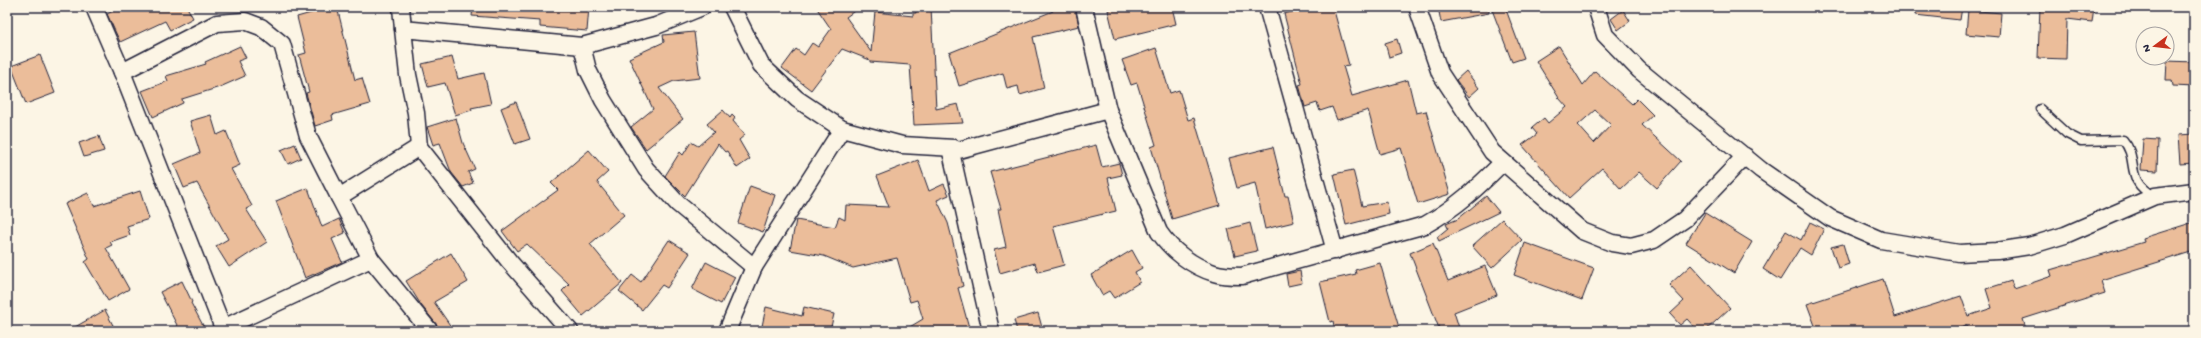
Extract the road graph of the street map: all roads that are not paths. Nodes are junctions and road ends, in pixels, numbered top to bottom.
1 (94, 7) edge
2 (401, 7) edge
3 (702, 7) edge
4 (732, 7) edge
5 (1084, 7) edge
6 (1268, 7) edge
7 (1417, 7) edge
8 (1596, 7) edge
9 (403, 29) junction
10 (582, 46) junction
11 (122, 72) junction
12 (2040, 109) dead end
13 (1108, 110) junction
14 (842, 129) junction
15 (418, 147) junction
16 (951, 152) junction
17 (1745, 156) junction
18 (1503, 162) junction
19 (2194, 191) edge
20 (2155, 196) junction
21 (340, 197) junction
22 (1335, 251) junction
23 (371, 259) junction
24 (754, 267) junction
25 (224, 329) edge
26 (430, 331) edge
27 (570, 331) edge
28 (727, 331) edge
29 (991, 331) edge

1 - 11 street
2 - 9 street
3 - 10 street
4 - 14 street
5 - 13 street
6 - 22 street
7 - 18 street
8 - 17 street
9 - 10 street
9 - 15 street
10 - 24 street
11 - 21 street
11 - 25 street
12 - 20 lane
13 - 16 street
13 - 22 street
14 - 16 street
14 - 24 street
15 - 21 street
15 - 27 street
16 - 29 street
17 - 18 street
17 - 20 street
18 - 22 street
19 - 20 street
21 - 23 street
23 - 25 street
23 - 26 street
24 - 28 street

